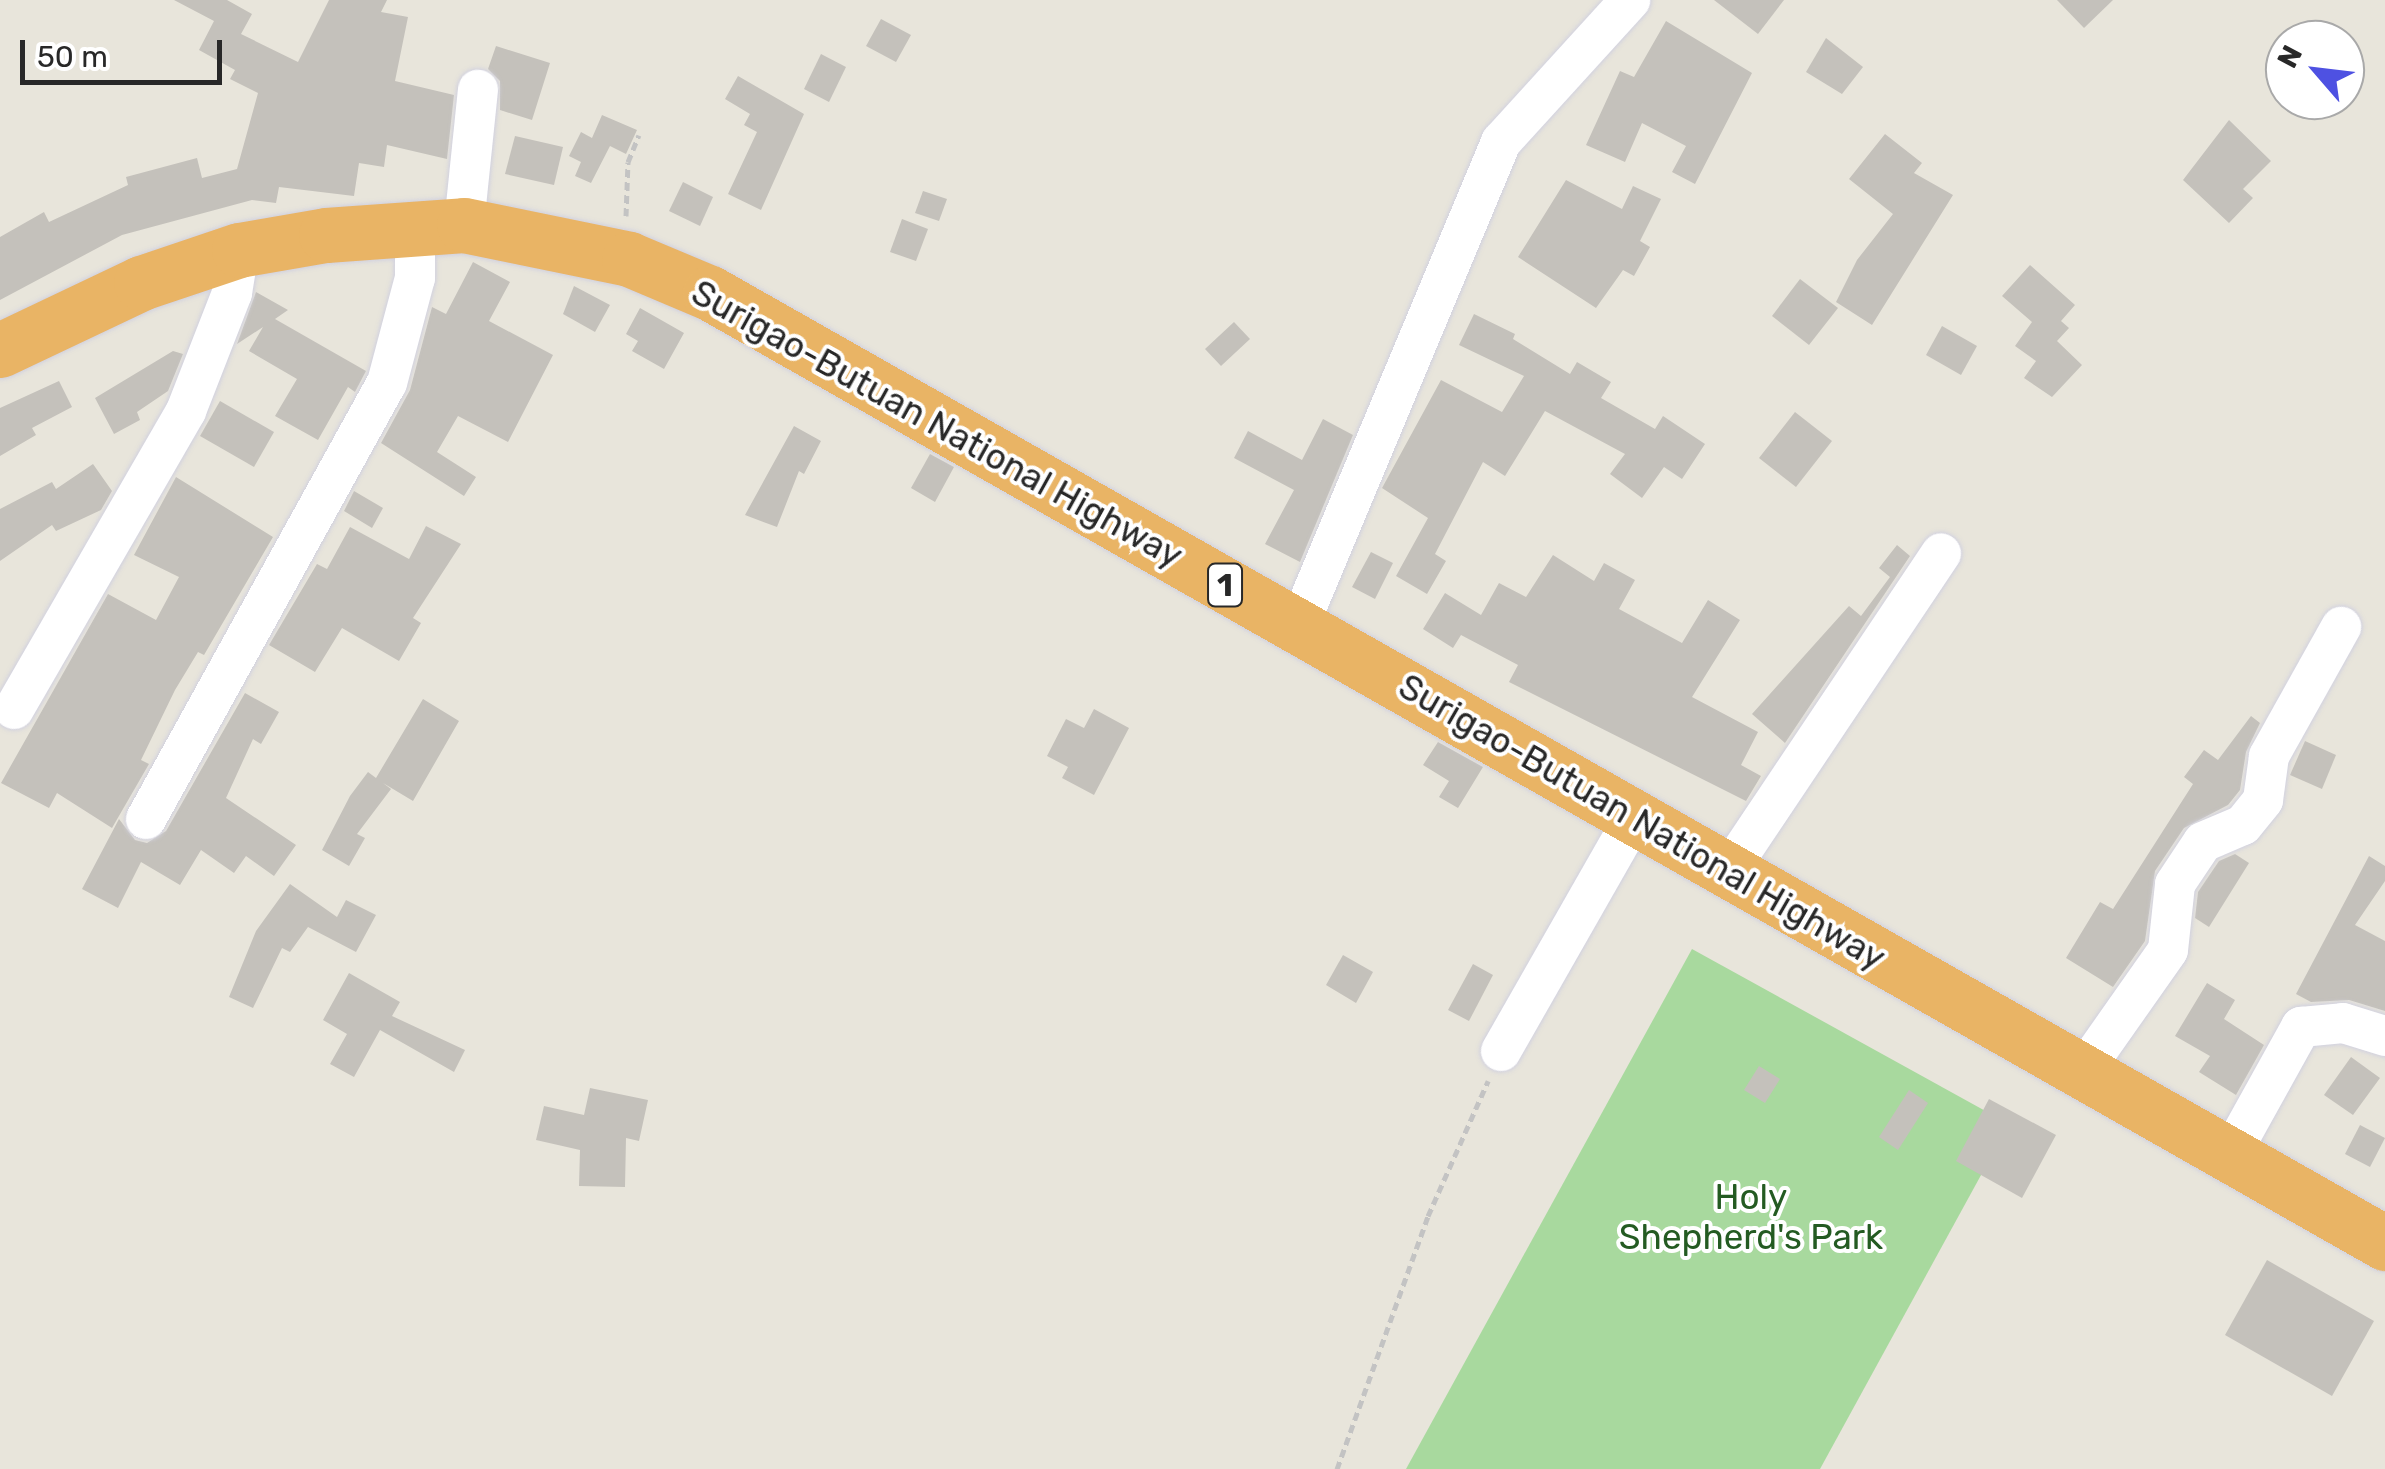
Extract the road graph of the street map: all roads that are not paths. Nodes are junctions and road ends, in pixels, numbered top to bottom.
1 (1630, 0) edge
2 (478, 90) dead end
3 (439, 226) junction
4 (238, 250) junction
5 (0, 350) edge
6 (1941, 552) dead end
7 (1299, 625) junction
8 (2341, 627) dead end
9 (14, 709) dead end
10 (146, 819) dead end
11 (1632, 820) junction
12 (1729, 870) junction
13 (2385, 1036) edge
14 (1501, 1051) road end
15 (2081, 1074) junction
16 (2229, 1157) junction
17 (2385, 1244) edge

1 - 7 street
2 - 3 street
3 - 4 highway, Surigao-Butuan National Highway / 1
3 - 7 highway, Surigao-Butuan National Highway / 1
3 - 10 street
4 - 5 highway, Surigao-Butuan National Highway / 1
4 - 9 street
6 - 12 street
7 - 11 highway, Surigao-Butuan National Highway / 1
8 - 15 street
11 - 12 highway, Surigao-Butuan National Highway / 1
11 - 14 street
12 - 15 highway, Surigao-Butuan National Highway / 1
13 - 16 street
15 - 16 highway, Surigao-Butuan National Highway / 1
16 - 17 highway, Surigao-Butuan National Highway / 1

